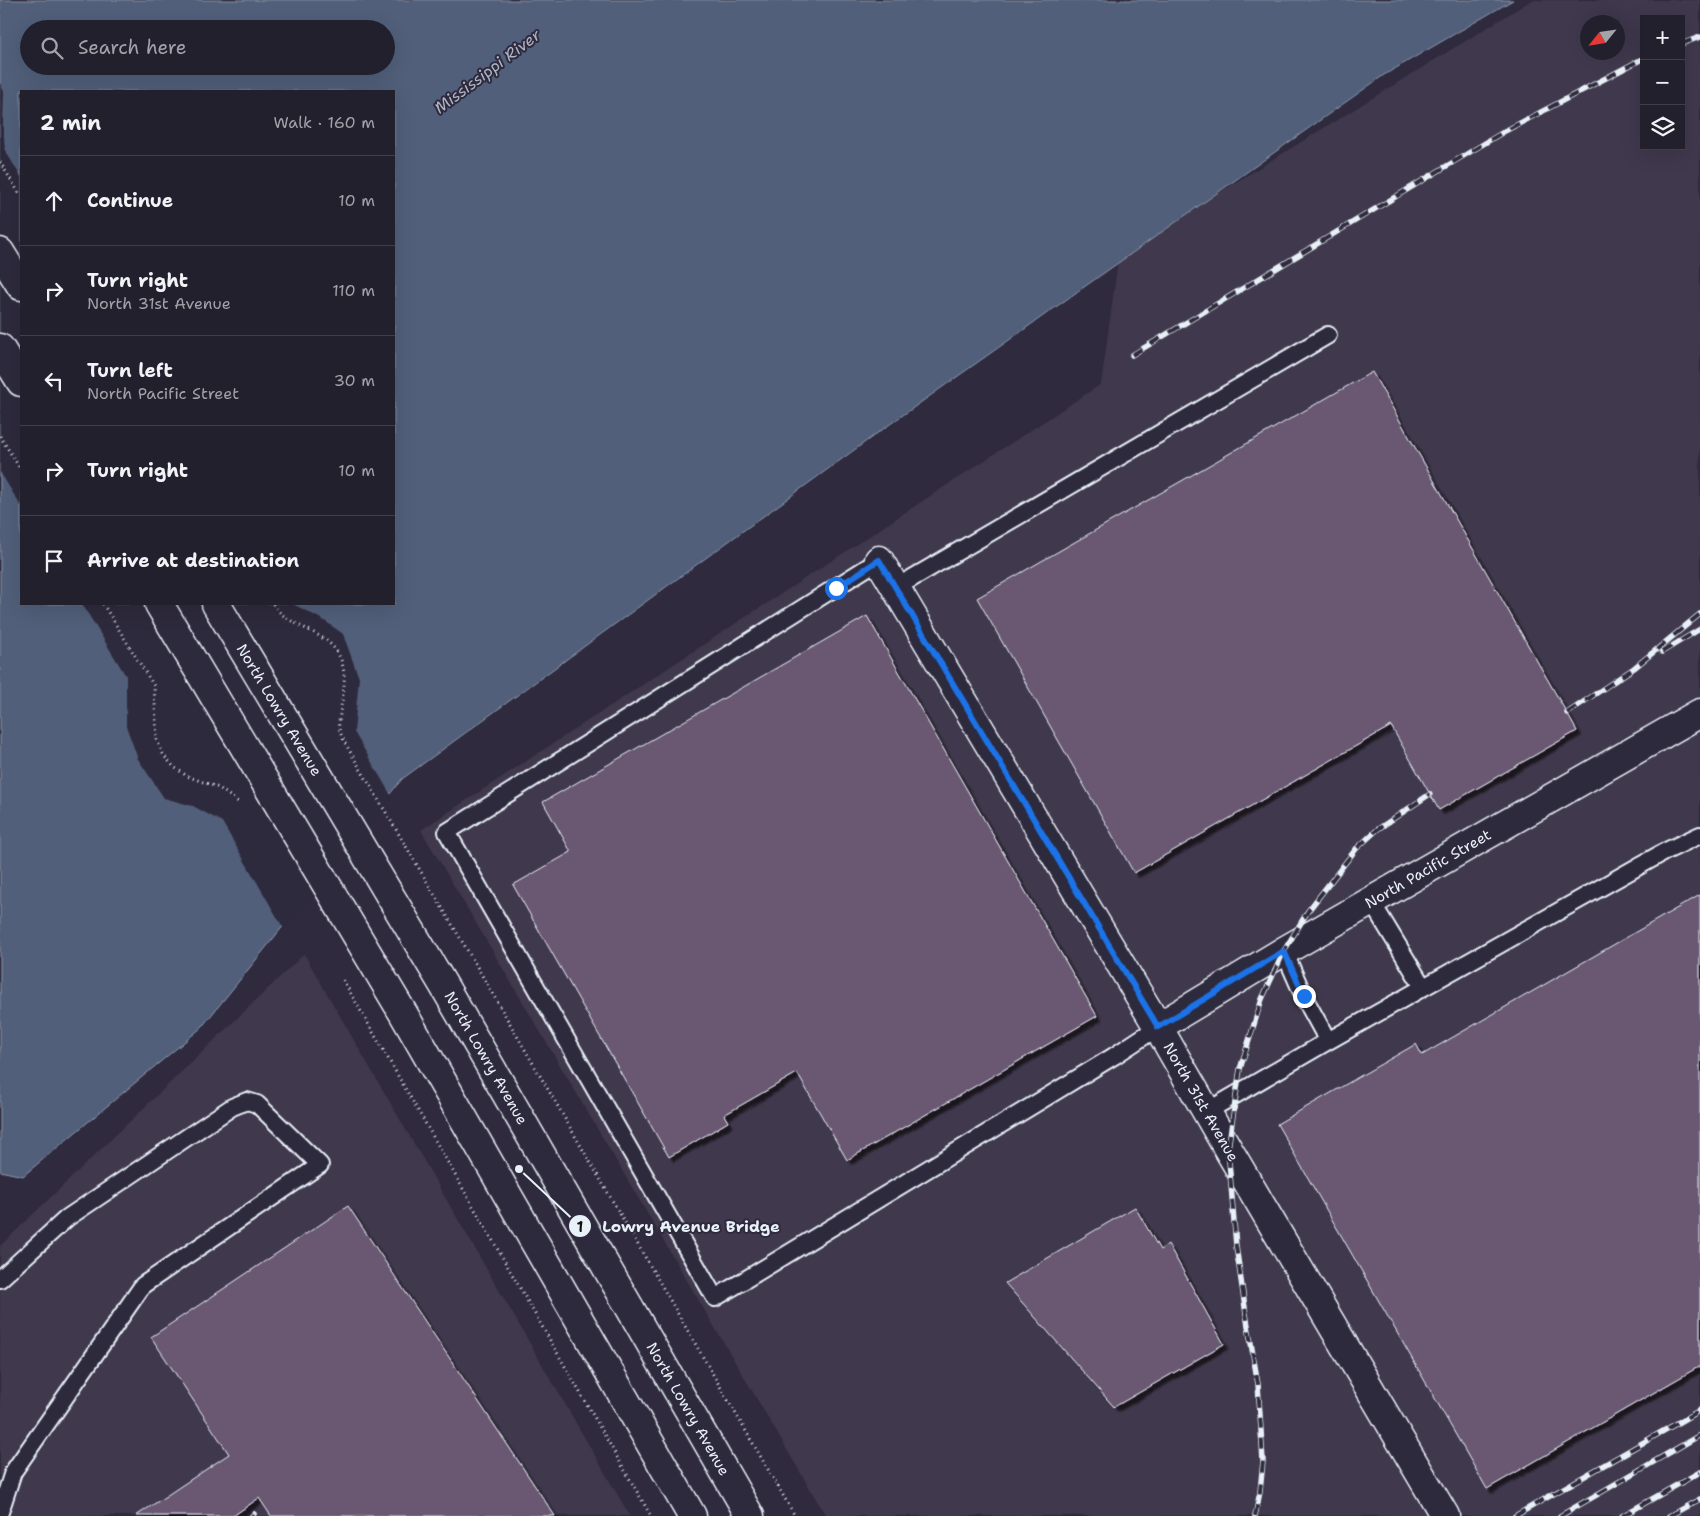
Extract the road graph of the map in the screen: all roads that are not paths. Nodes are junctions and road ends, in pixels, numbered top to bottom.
1 (0, 252) edge
2 (20, 284) edge
3 (1328, 336) dead end
4 (0, 348) edge
5 (20, 380) edge
6 (879, 560) joint
7 (897, 587) junction
8 (159, 605) edge
9 (217, 605) edge
10 (1700, 713) edge
11 (1700, 835) edge
12 (1371, 901) junction
13 (1284, 951) junction
14 (1423, 988) junction
15 (1158, 1027) junction
16 (1328, 1041) junction
17 (1206, 1112) junction
18 (0, 1279) edge
19 (0, 1512) edge
20 (692, 1516) edge
21 (750, 1516) edge
22 (1446, 1516) edge

1 - 2 main road
3 - 7 lane
4 - 5 main road
6 - 7 main road, North 31st Avenue
6 - 15 lane
7 - 15 main road, North 31st Avenue
8 - 20 main road
9 - 21 main road, North Lowry Avenue
10 - 12 main road, North Pacific Street
11 - 14 lane
12 - 13 main road, North Pacific Street
12 - 14 lane
13 - 15 main road, North Pacific Street
13 - 16 lane
14 - 16 lane
15 - 17 main road, North 31st Avenue
16 - 17 lane
17 - 22 main road, North 31st Avenue
18 - 19 lane

